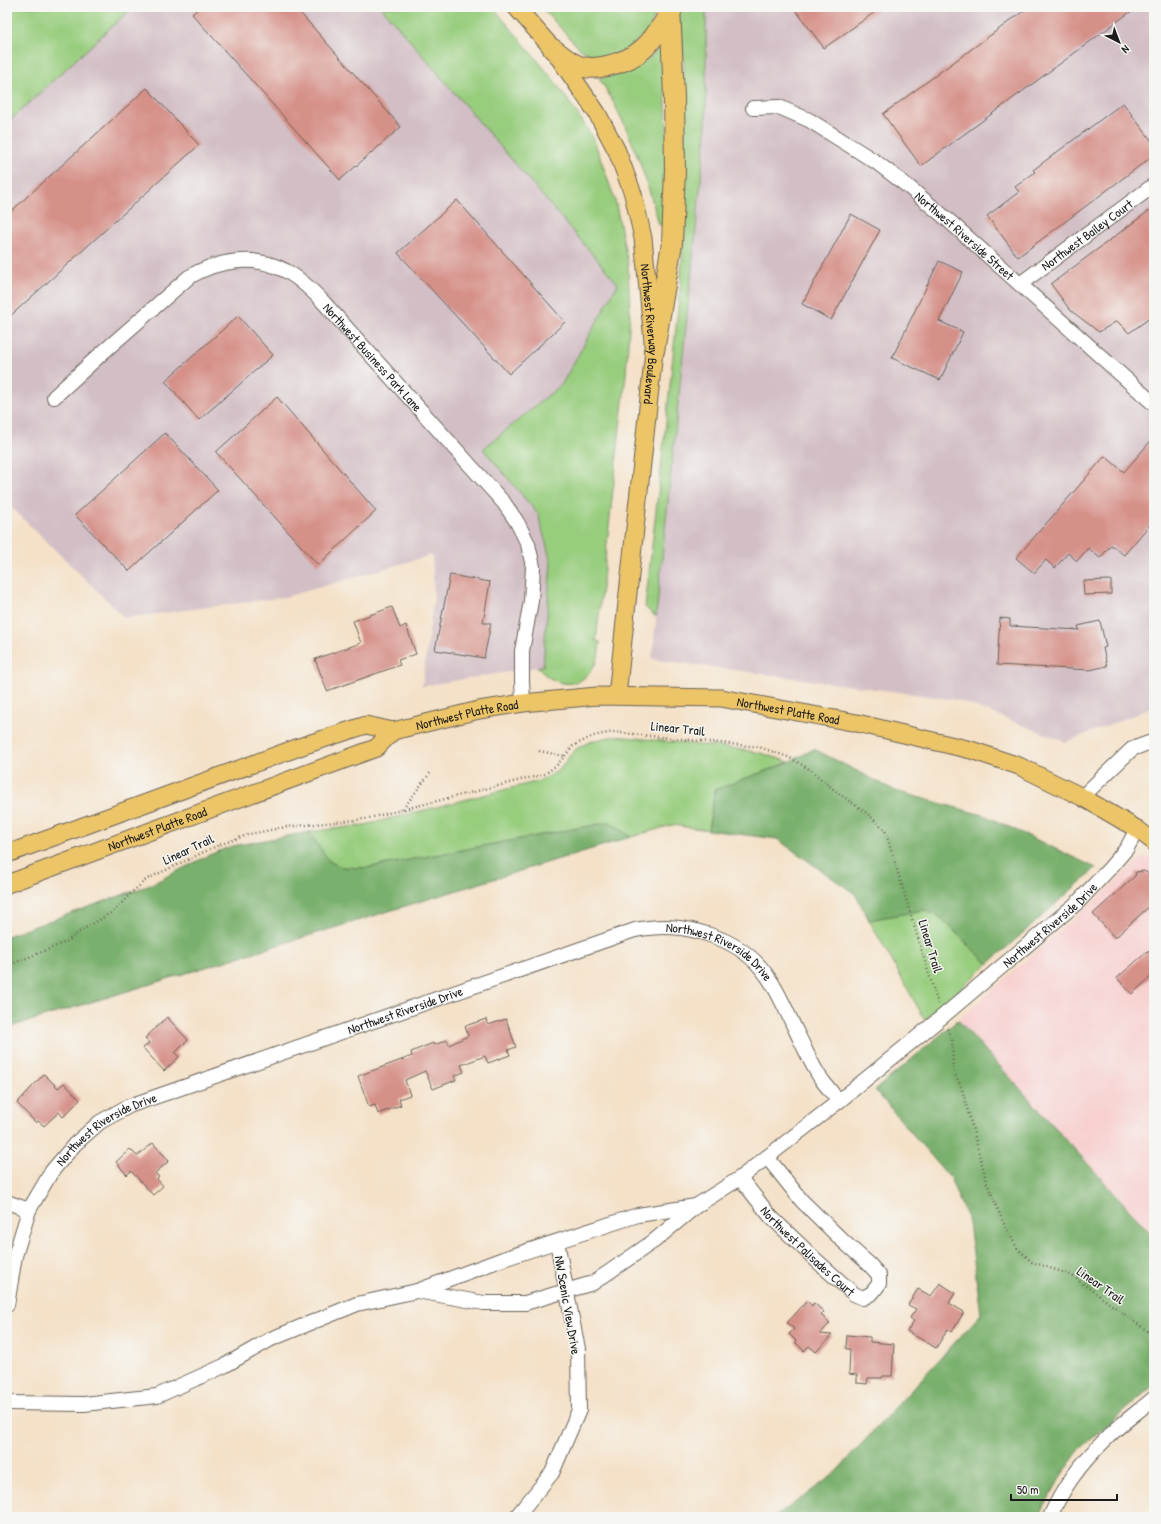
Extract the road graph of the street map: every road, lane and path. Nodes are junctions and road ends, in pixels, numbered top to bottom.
1 (516, 7) edge
2 (670, 10) edge
3 (553, 49) junction
4 (753, 108) dead end
5 (1154, 185) edge
6 (1020, 284) junction
7 (654, 352) junction
8 (54, 397) dead end
9 (1154, 404) edge
10 (617, 696) junction
11 (524, 703) junction
12 (392, 732) junction
13 (1154, 741) edge
14 (539, 751) dead end
15 (564, 756) junction
16 (430, 773) dead end
17 (1082, 797) junction
18 (402, 810) junction
19 (1137, 829) junction
20 (1154, 842) edge
21 (7, 854) edge
22 (7, 884) edge
23 (7, 966) edge
24 (942, 1017) junction
25 (839, 1101) junction
26 (768, 1157) junction
27 (740, 1178) junction
28 (7, 1202) edge
29 (696, 1206) junction
30 (29, 1210) junction
31 (557, 1242) junction
32 (566, 1290) junction
33 (417, 1291) junction
34 (7, 1305) edge
35 (1154, 1336) edge
36 (1154, 1398) edge
37 (7, 1402) edge
38 (516, 1517) edge
39 (1050, 1517) edge

1 - 3 main road, Northwest Riverway Boulevard
2 - 3 highway
2 - 7 highway
3 - 7 main road, Northwest Riverway Boulevard
4 - 6 street, Northwest Riverside Street
5 - 6 street, Northwest Bailey Court
6 - 9 street, Northwest Riverside Street
7 - 10 main road, Northwest Riverway Boulevard
8 - 11 street, Northwest Business Park Lane
10 - 11 main road, Northwest Platte Road
10 - 17 main road, Northwest Platte Road
11 - 12 main road, Northwest Platte Road
12 - 21 main road, Northwest Platte Road
12 - 22 main road, Northwest Platte Road
13 - 17 street
14 - 15 path
15 - 18 path, Linear Trail
15 - 24 path, Linear Trail
16 - 18 path
17 - 19 main road, Northwest Platte Road
18 - 23 path, Linear Trail
19 - 20 main road, Northwest Platte Road
19 - 24 street, Northwest Riverside Drive
24 - 25 street, Northwest Riverside Drive
24 - 35 path, Linear Trail
25 - 26 street, Northwest Riverside Drive
25 - 30 street, Northwest Riverside Drive
26 - 27 street, Northwest Riverside Drive
26 - 27 street, Northwest Palisades Court
27 - 29 street, Northwest Riverside Drive
28 - 30 street
29 - 31 street
29 - 32 street, Northwest Riverside Drive
30 - 34 street, Northwest Riverside Drive
31 - 32 street, NW Scenic View Drive
31 - 33 street
32 - 33 street, Northwest Riverside Drive
32 - 38 street, NW Scenic View Drive
33 - 37 street
36 - 39 street

